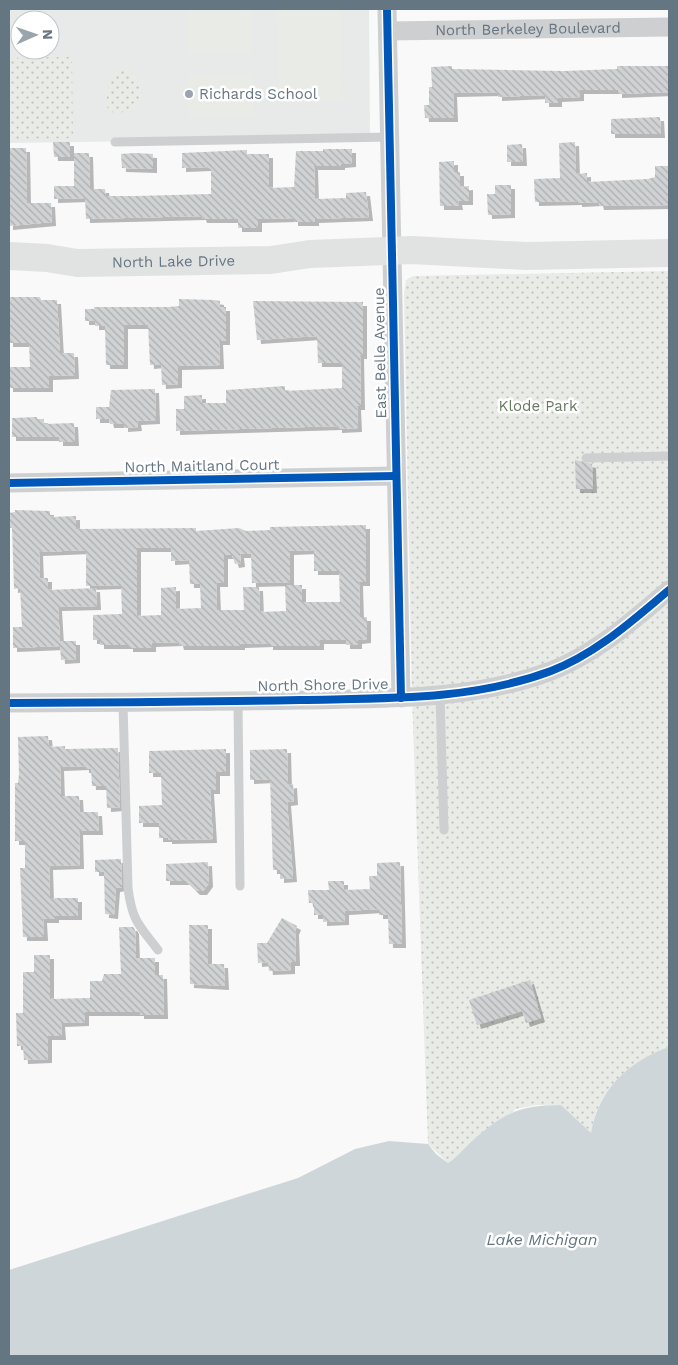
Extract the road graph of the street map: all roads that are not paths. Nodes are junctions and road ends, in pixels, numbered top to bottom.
1 (387, 9) edge
2 (669, 27) edge
3 (388, 31) junction
4 (390, 137) junction
5 (114, 142) dead end
6 (669, 253) edge
7 (9, 256) edge
8 (392, 258) junction
9 (77, 263) junction
10 (9, 271) edge
11 (669, 456) edge
12 (586, 458) dead end
13 (396, 476) junction
14 (9, 483) edge
15 (669, 590) edge
16 (440, 696) junction
17 (400, 698) junction
18 (238, 701) junction
19 (9, 703) edge
20 (124, 703) junction
21 (444, 830) dead end
22 (240, 886) dead end
23 (158, 950) dead end

1 - 3 street, East Belle Avenue
2 - 3 street, North Berkeley Boulevard
3 - 4 street, East Belle Avenue
4 - 5 lane
4 - 8 street, East Belle Avenue
6 - 8 main road, North Lake Drive
7 - 9 main road, North Lake Drive
8 - 9 main road, North Lake Drive
8 - 13 street, East Belle Avenue
9 - 10 main road, North Lake Drive
11 - 12 lane
13 - 14 street, North Maitland Court
13 - 17 street, East Belle Avenue
15 - 16 street, North Shore Drive
16 - 17 street, North Shore Drive
16 - 21 lane
17 - 18 street, North Shore Drive
18 - 20 street, North Shore Drive
18 - 22 lane
19 - 20 street, North Shore Drive
20 - 23 lane

